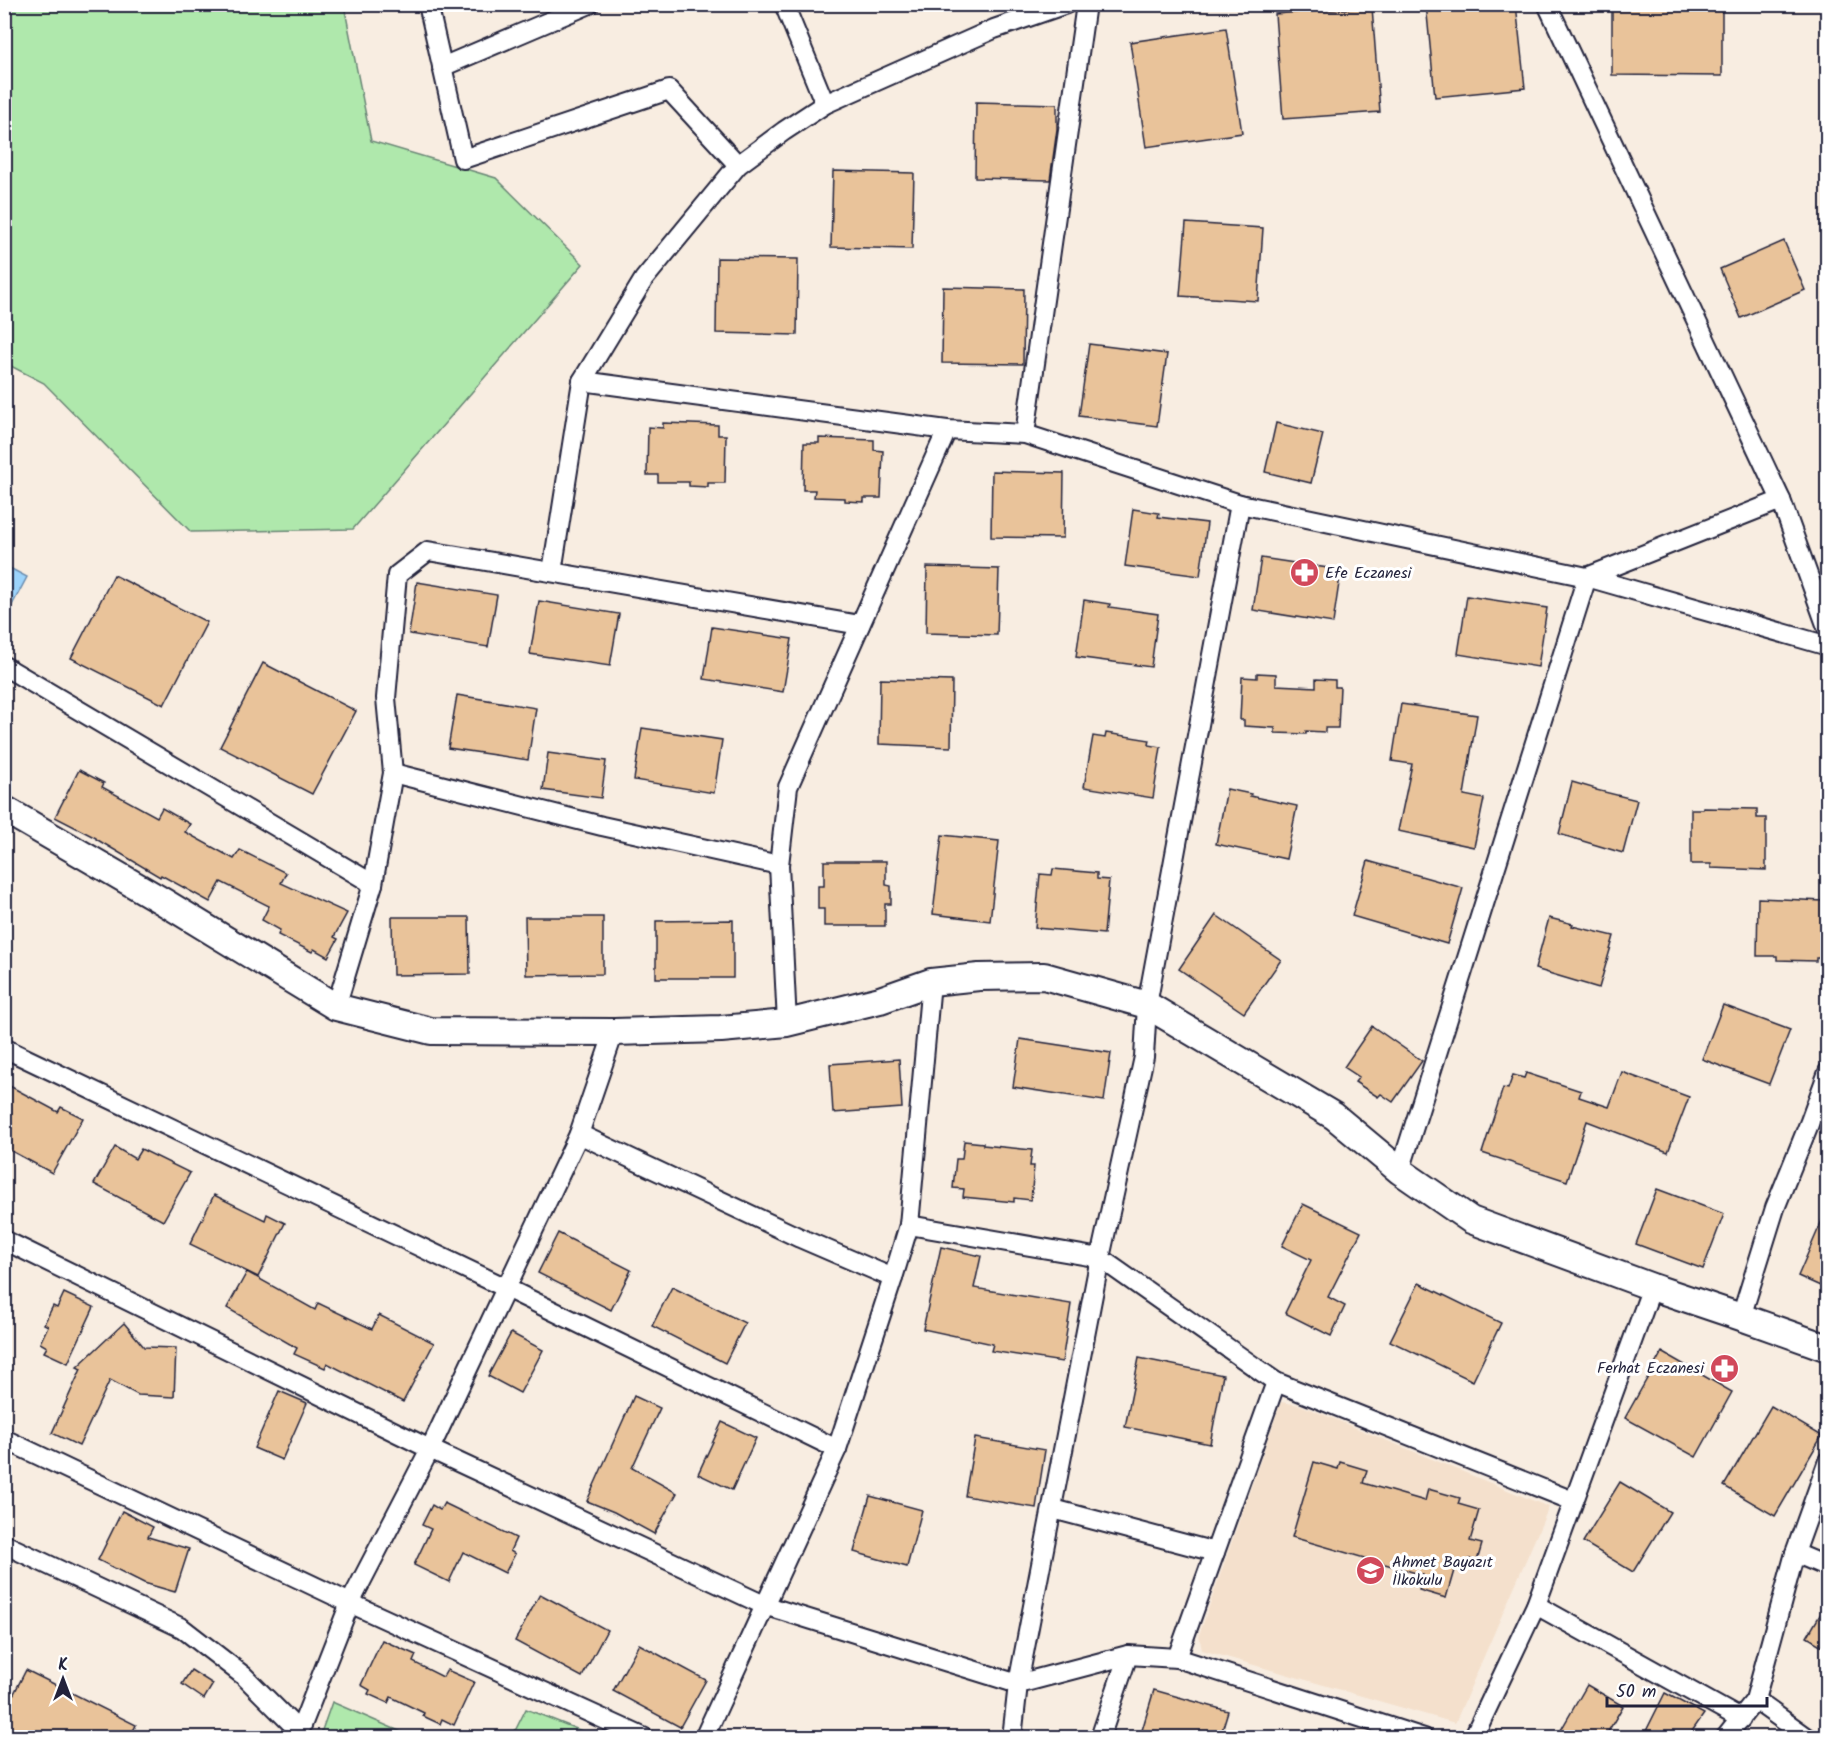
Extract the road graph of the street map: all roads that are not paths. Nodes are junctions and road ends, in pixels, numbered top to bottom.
1 (428, 4) edge
2 (590, 4) edge
3 (784, 4) edge
4 (1066, 4) edge
5 (1086, 4) edge
6 (1547, 4) edge
7 (442, 67) junction
8 (825, 104) junction
9 (738, 165) junction
10 (582, 381) junction
11 (947, 430) junction
12 (1025, 434) junction
13 (1781, 500) junction
14 (1240, 504) junction
15 (552, 572) junction
16 (1587, 577) junction
17 (860, 626) junction
18 (1827, 630) edge
19 (1827, 646) edge
20 (4, 666) edge
21 (393, 773) junction
22 (4, 808) edge
23 (779, 865) junction
24 (373, 884) junction
25 (931, 982) junction
26 (1147, 1005) junction
27 (336, 1007) junction
28 (787, 1023) junction
29 (614, 1032) junction
30 (4, 1048) edge
31 (1827, 1072) edge
32 (579, 1134) junction
33 (1400, 1171) junction
34 (909, 1225) junction
35 (4, 1240) edge
36 (1100, 1258) junction
37 (893, 1278) junction
38 (1652, 1287) junction
39 (506, 1288) junction
40 (1741, 1317) junction
41 (1827, 1348) edge
42 (1276, 1382) junction
43 (4, 1439) edge
44 (430, 1449) junction
45 (837, 1449) junction
46 (1827, 1461) edge
47 (1573, 1501) junction
48 (1053, 1509) junction
49 (4, 1544) edge
50 (1215, 1552) junction
51 (1795, 1553) junction
52 (1827, 1567) edge
53 (350, 1604) junction
54 (764, 1605) junction
55 (1536, 1605) junction
56 (1128, 1655) junction
57 (1177, 1658) junction
58 (1018, 1684) junction
59 (1755, 1700) junction
60 (1741, 1719) junction
61 (298, 1734) edge
62 (645, 1737) edge
63 (704, 1737) edge
64 (1012, 1737) edge
65 (1100, 1737) edge
66 (1424, 1737) edge
67 (1473, 1737) edge
68 (1725, 1737) edge
69 (1808, 1737) edge

1 - 7 street
2 - 7 street
3 - 8 street
4 - 8 street
5 - 12 street
6 - 13 street
7 - 9 street
8 - 9 street
9 - 10 street
10 - 11 street
10 - 15 street
11 - 12 street
11 - 17 street
12 - 14 street
13 - 16 street
13 - 18 street
14 - 16 street
14 - 26 street
15 - 17 street
15 - 21 street
16 - 19 street
16 - 33 street
17 - 23 street
20 - 24 street
21 - 23 street
21 - 24 street
22 - 27 street
23 - 28 street
24 - 27 street
25 - 26 street
25 - 28 street
25 - 34 street
26 - 33 street
26 - 36 street
27 - 29 street
28 - 29 street
29 - 32 street
30 - 39 street
31 - 40 street
32 - 37 street
32 - 39 street
33 - 38 street
34 - 36 street
34 - 37 street
35 - 44 street
36 - 42 street
36 - 48 street
37 - 45 street
38 - 40 street
38 - 47 street
39 - 44 street
39 - 45 street
40 - 41 street
42 - 47 street
42 - 50 street
43 - 53 street
44 - 53 street
44 - 54 street
45 - 54 street
46 - 51 street
47 - 55 street
48 - 50 street
48 - 58 street
49 - 61 street
50 - 57 street
51 - 52 street
51 - 59 street
53 - 61 street
53 - 62 street
54 - 58 street
54 - 63 street
55 - 60 street
55 - 67 street
56 - 57 street
56 - 58 street
56 - 65 street
57 - 66 street
58 - 64 street
59 - 60 street
59 - 69 street
60 - 68 street

